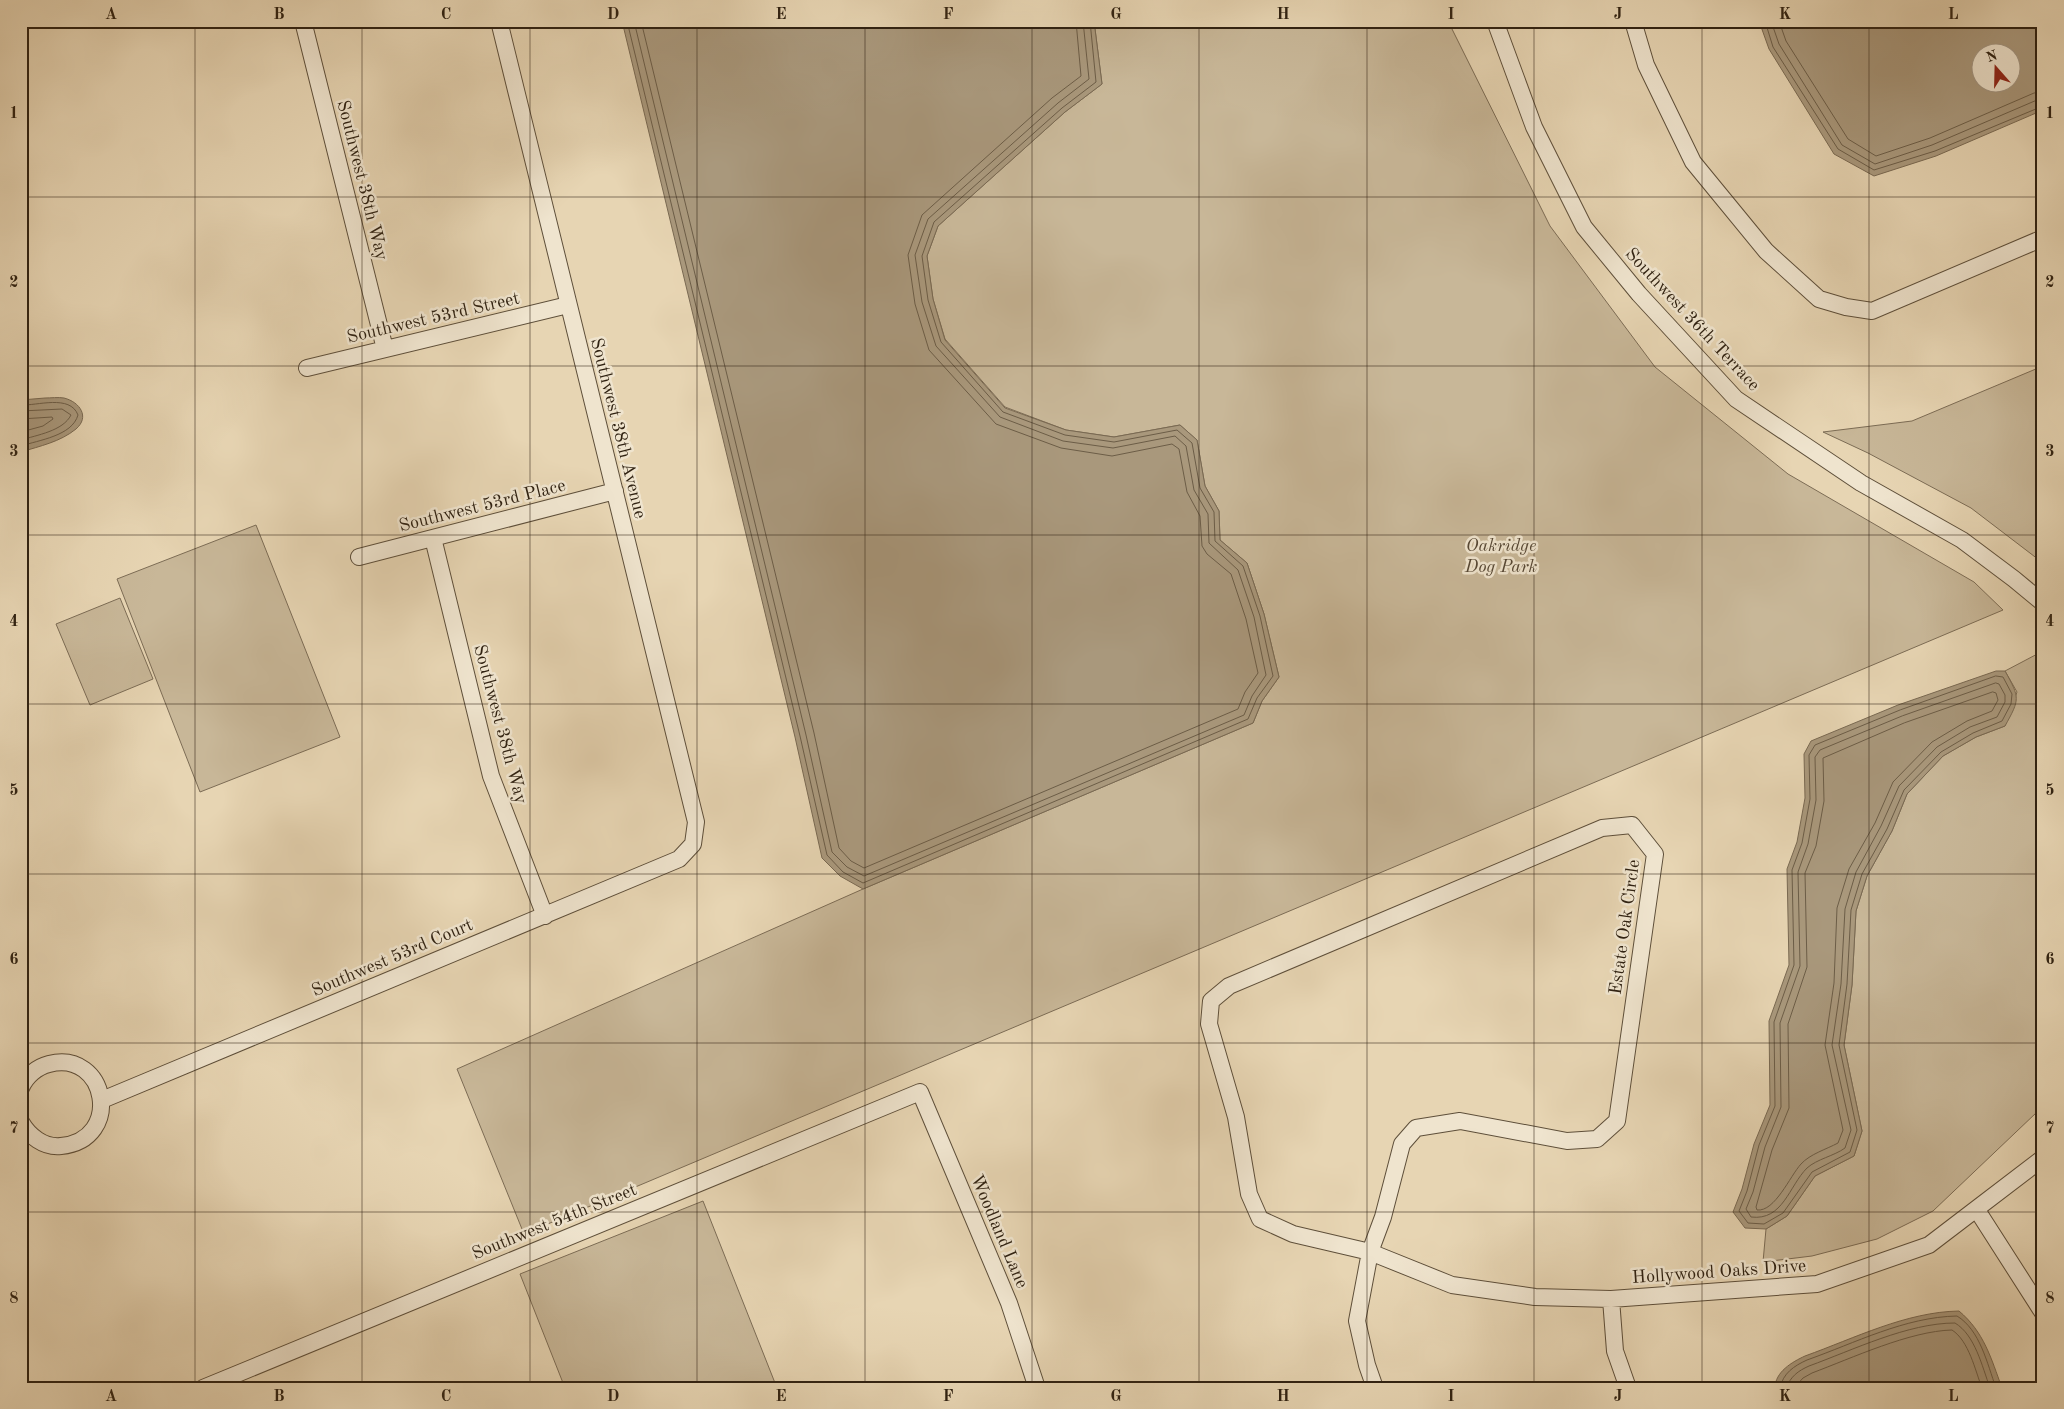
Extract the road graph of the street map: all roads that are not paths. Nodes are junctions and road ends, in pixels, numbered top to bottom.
1 (303, 21) edge
2 (499, 21) edge
3 (1495, 21) edge
4 (1633, 21) edge
5 (2043, 238) edge
6 (568, 306) junction
7 (385, 349) junction
8 (307, 368) dead end
9 (615, 491) junction
10 (433, 538) junction
11 (359, 557) dead end
12 (2043, 603) edge
13 (693, 844) joint
14 (544, 916) junction
15 (21, 1088) edge
16 (920, 1092) joint
17 (102, 1100) junction
18 (21, 1122) edge
19 (2043, 1158) edge
20 (1976, 1210) junction
21 (1370, 1252) junction
22 (1611, 1299) junction
23 (2043, 1313) edge
24 (233, 1382) edge
25 (203, 1388) edge
26 (1037, 1388) edge
27 (1375, 1388) edge
28 (1628, 1388) edge

1 - 7 street, Southwest 38th Way
2 - 6 street, Southwest 38th Avenue
3 - 12 street, Southwest 36th Terrace
4 - 5 street
6 - 7 street, Southwest 53rd Street
6 - 9 street, Southwest 38th Avenue
7 - 8 street, Southwest 53rd Street
9 - 10 street, Southwest 53rd Place
9 - 13 street, Southwest 38th Avenue
10 - 11 street, Southwest 53rd Place
10 - 14 street, Southwest 38th Way
13 - 14 street, Southwest 53rd Court
14 - 17 street, Southwest 53rd Court
15 - 17 street
16 - 24 street, Southwest 54th Street
16 - 26 street, Woodland Lane
17 - 18 street
19 - 20 street, Hollywood Oaks Drive
20 - 22 street, Hollywood Oaks Drive
20 - 23 street
21 - 21 street, Estate Oak Circle
21 - 22 street, Hollywood Oaks Drive
21 - 27 street
22 - 28 street
24 - 25 street, Southwest 54th Street

